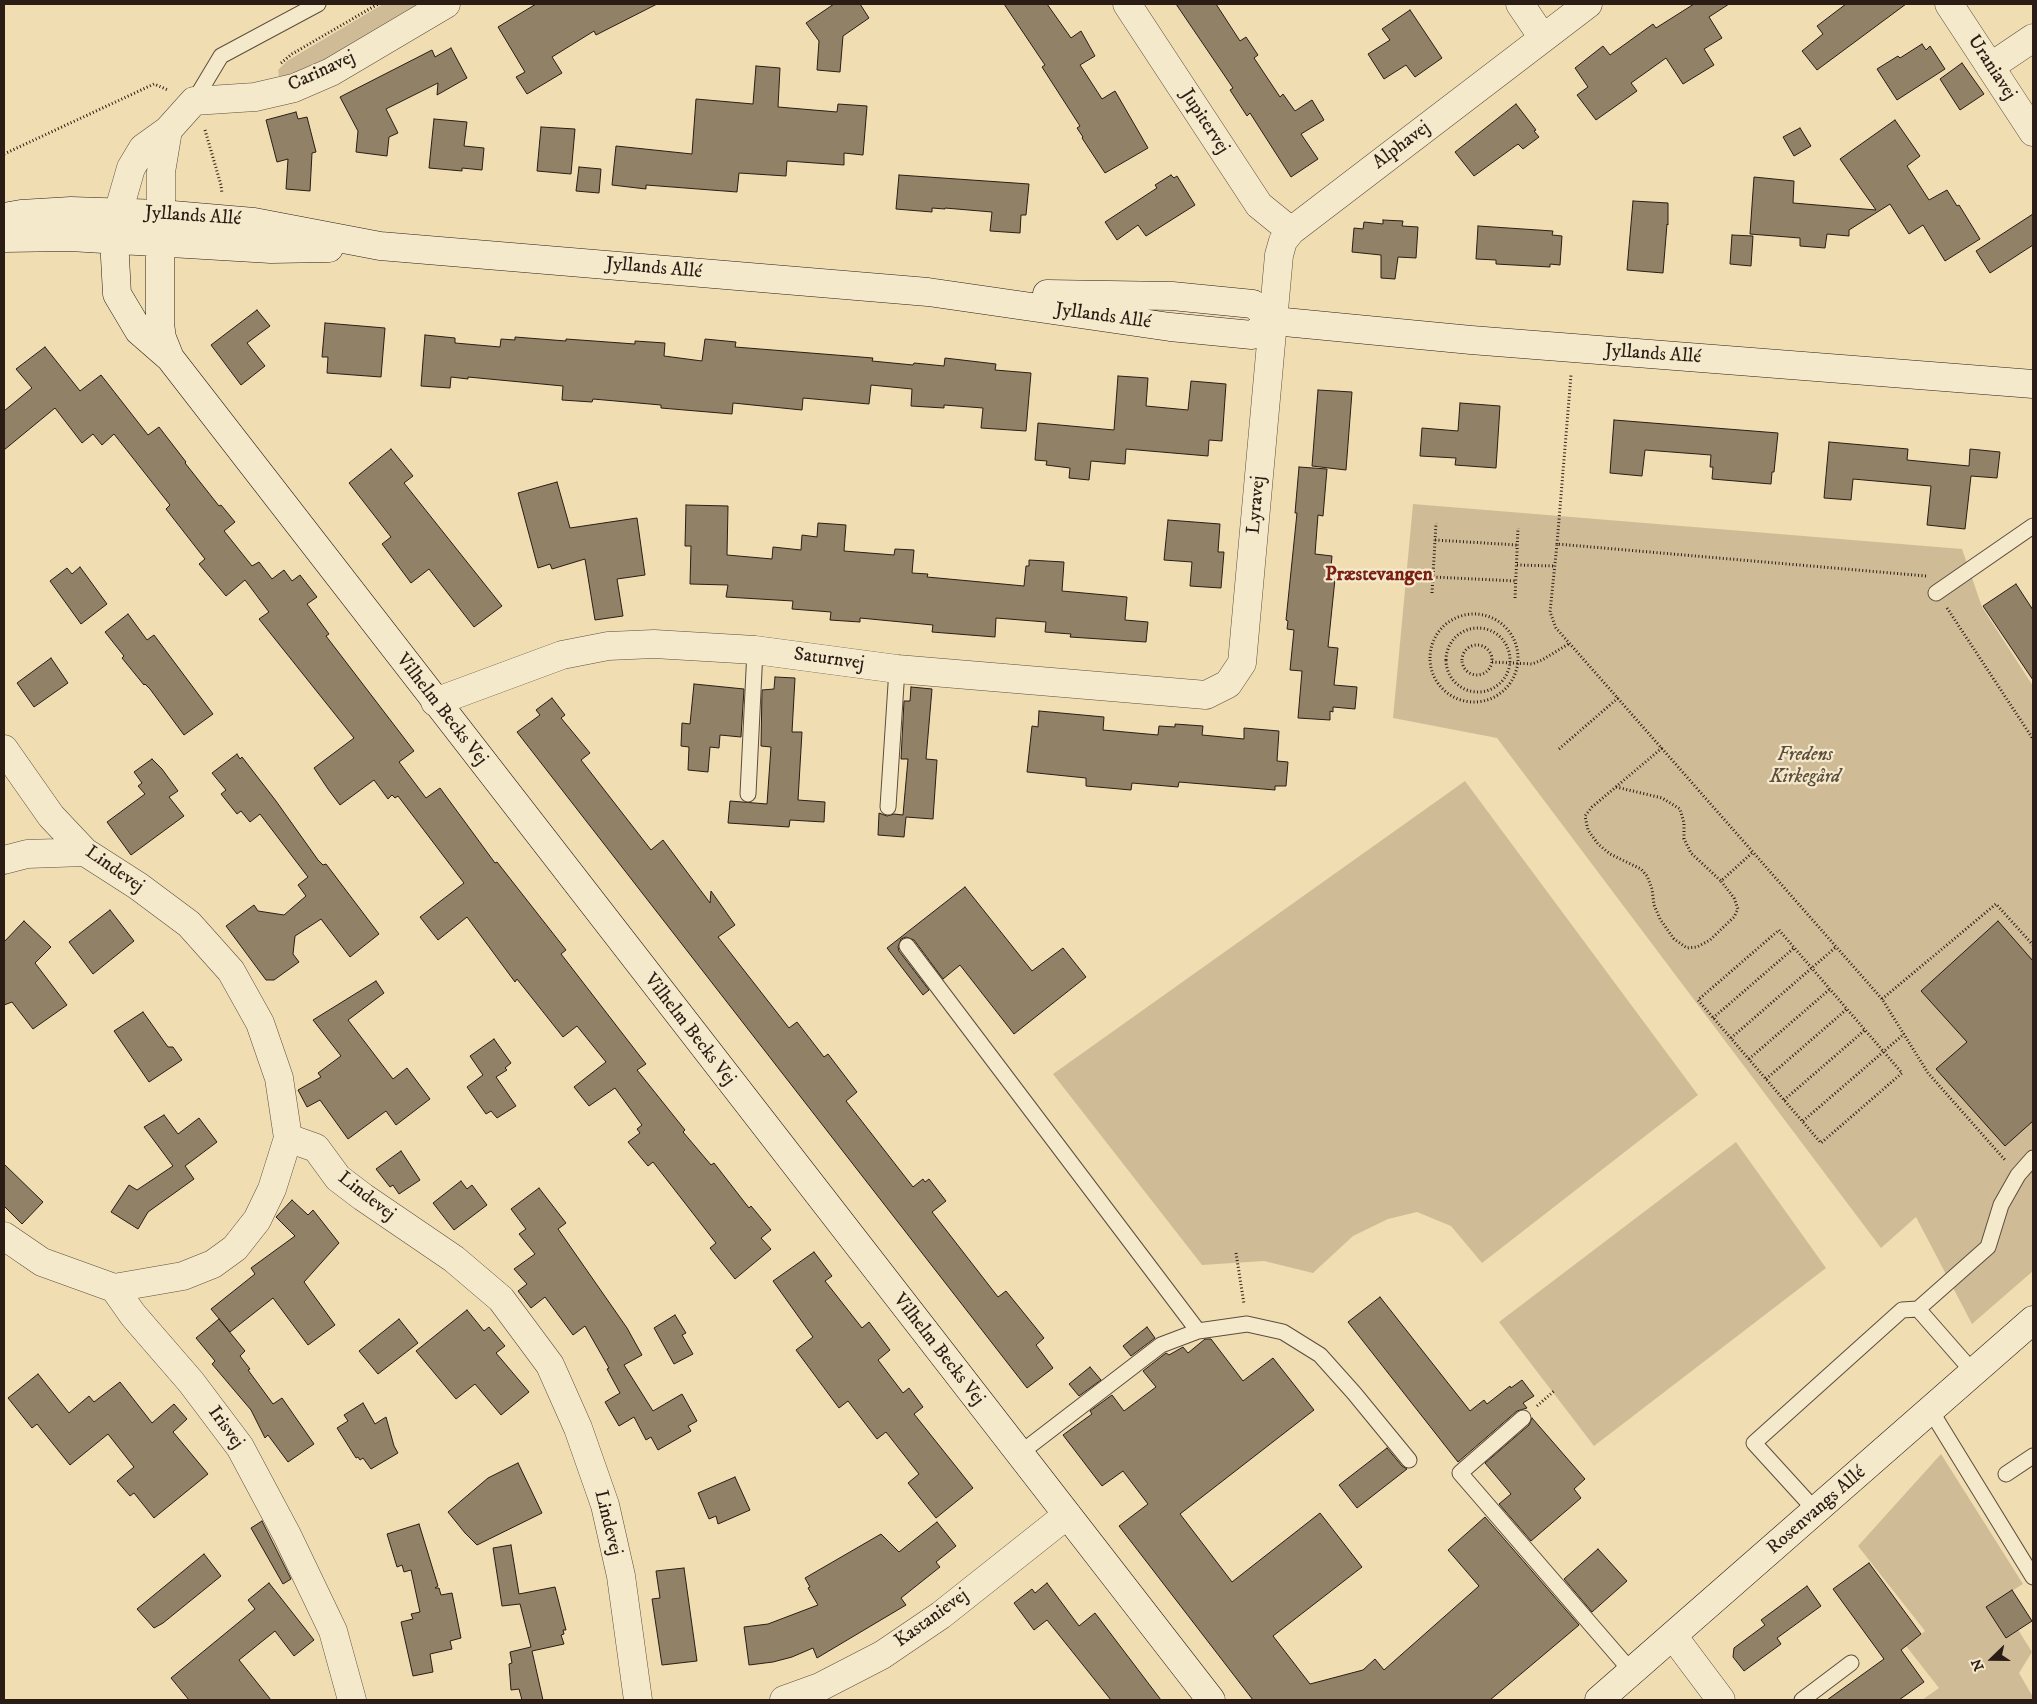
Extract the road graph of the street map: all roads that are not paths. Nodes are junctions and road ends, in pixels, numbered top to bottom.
1 (318, 4) edge
2 (446, 4) edge
3 (1126, 4) edge
4 (1520, 4) edge
5 (1588, 4) edge
6 (1949, 4) edge
7 (1543, 38) junction
8 (2033, 38) edge
9 (1990, 67) junction
10 (194, 101) junction
11 (168, 130) junction
12 (2033, 132) edge
13 (118, 213) junction
14 (161, 214) junction
15 (4, 217) edge
16 (1291, 230) junction
17 (4, 238) edge
18 (114, 239) junction
19 (160, 242) junction
20 (380, 246) junction
21 (1274, 321) junction
22 (170, 358) junction
23 (2033, 384) edge
24 (2033, 526) edge
25 (1936, 593) road end
26 (755, 650) junction
27 (897, 669) junction
28 (1228, 684) joint
29 (435, 702) junction
30 (4, 749) edge
31 (748, 794) dead end
32 (888, 808) dead end
33 (85, 852) junction
34 (4, 860) edge
35 (908, 946) dead end
36 (288, 1138) junction
37 (2033, 1158) edge
38 (4, 1236) edge
39 (114, 1288) junction
40 (1918, 1309) junction
41 (2033, 1320) edge
42 (1198, 1331) junction
43 (1974, 1373) junction
44 (1931, 1411) junction
45 (1523, 1418) dead end
46 (1019, 1454) junction
47 (2033, 1456) edge
48 (1409, 1460) dead end
49 (2006, 1474) dead end
50 (1816, 1511) junction
51 (1067, 1515) junction
52 (2033, 1577) edge
53 (1673, 1636) junction
54 (1851, 1663) dead end
55 (1632, 1672) junction
56 (352, 1700) edge
57 (638, 1700) edge
58 (784, 1700) edge
59 (1211, 1700) edge
60 (1599, 1700) edge
61 (1721, 1700) edge
62 (1802, 1700) edge

1 - 10 lane
2 - 10 street, Carinavej
3 - 16 street, Jupitervej
4 - 7 street
5 - 7 street, Alphavej
6 - 9 street, Uraniavej
7 - 16 street, Alphavej
8 - 9 street
9 - 12 street, Uraniavej
10 - 11 street
11 - 13 street
11 - 14 street
13 - 14 street, Jyllands Allé
13 - 15 street, Jyllands Allé
13 - 18 street, Vilhelm Becks Vej
14 - 19 street, Vilhelm Becks Vej
14 - 20 street, Jyllands Allé
16 - 21 street, Alphavej
17 - 18 street, Jyllands Allé
18 - 19 street, Jyllands Allé
18 - 22 street, Vilhelm Becks Vej
19 - 20 street, Jyllands Allé
19 - 22 street, Vilhelm Becks Vej
20 - 21 street, Jyllands Allé
21 - 23 street, Jyllands Allé
21 - 28 street, Lyravej
22 - 29 street, Vilhelm Becks Vej
24 - 25 lane
26 - 27 street, Saturnvej
26 - 29 street, Saturnvej
26 - 31 lane
27 - 28 street, Saturnvej
27 - 32 lane
29 - 46 street, Vilhelm Becks Vej
30 - 33 street, Lindevej
33 - 34 street
33 - 36 street, Lindevej
35 - 42 lane
36 - 39 street
36 - 57 street, Lindevej
37 - 40 lane
38 - 39 street
39 - 56 street, Irisvej
40 - 43 lane
40 - 50 lane
41 - 43 street, Rosenvangs Allé
42 - 46 lane
42 - 48 lane
43 - 44 street, Rosenvangs Allé
44 - 50 street, Rosenvangs Allé
44 - 52 lane
45 - 55 lane
46 - 51 street, Vilhelm Becks Vej
47 - 49 lane
50 - 53 street, Rosenvangs Allé
51 - 58 street, Kastanievej
51 - 59 street, Vilhelm Becks Vej
53 - 55 street, Rosenvangs Allé
53 - 61 street
54 - 62 lane
55 - 60 street, Rosenvangs Allé

